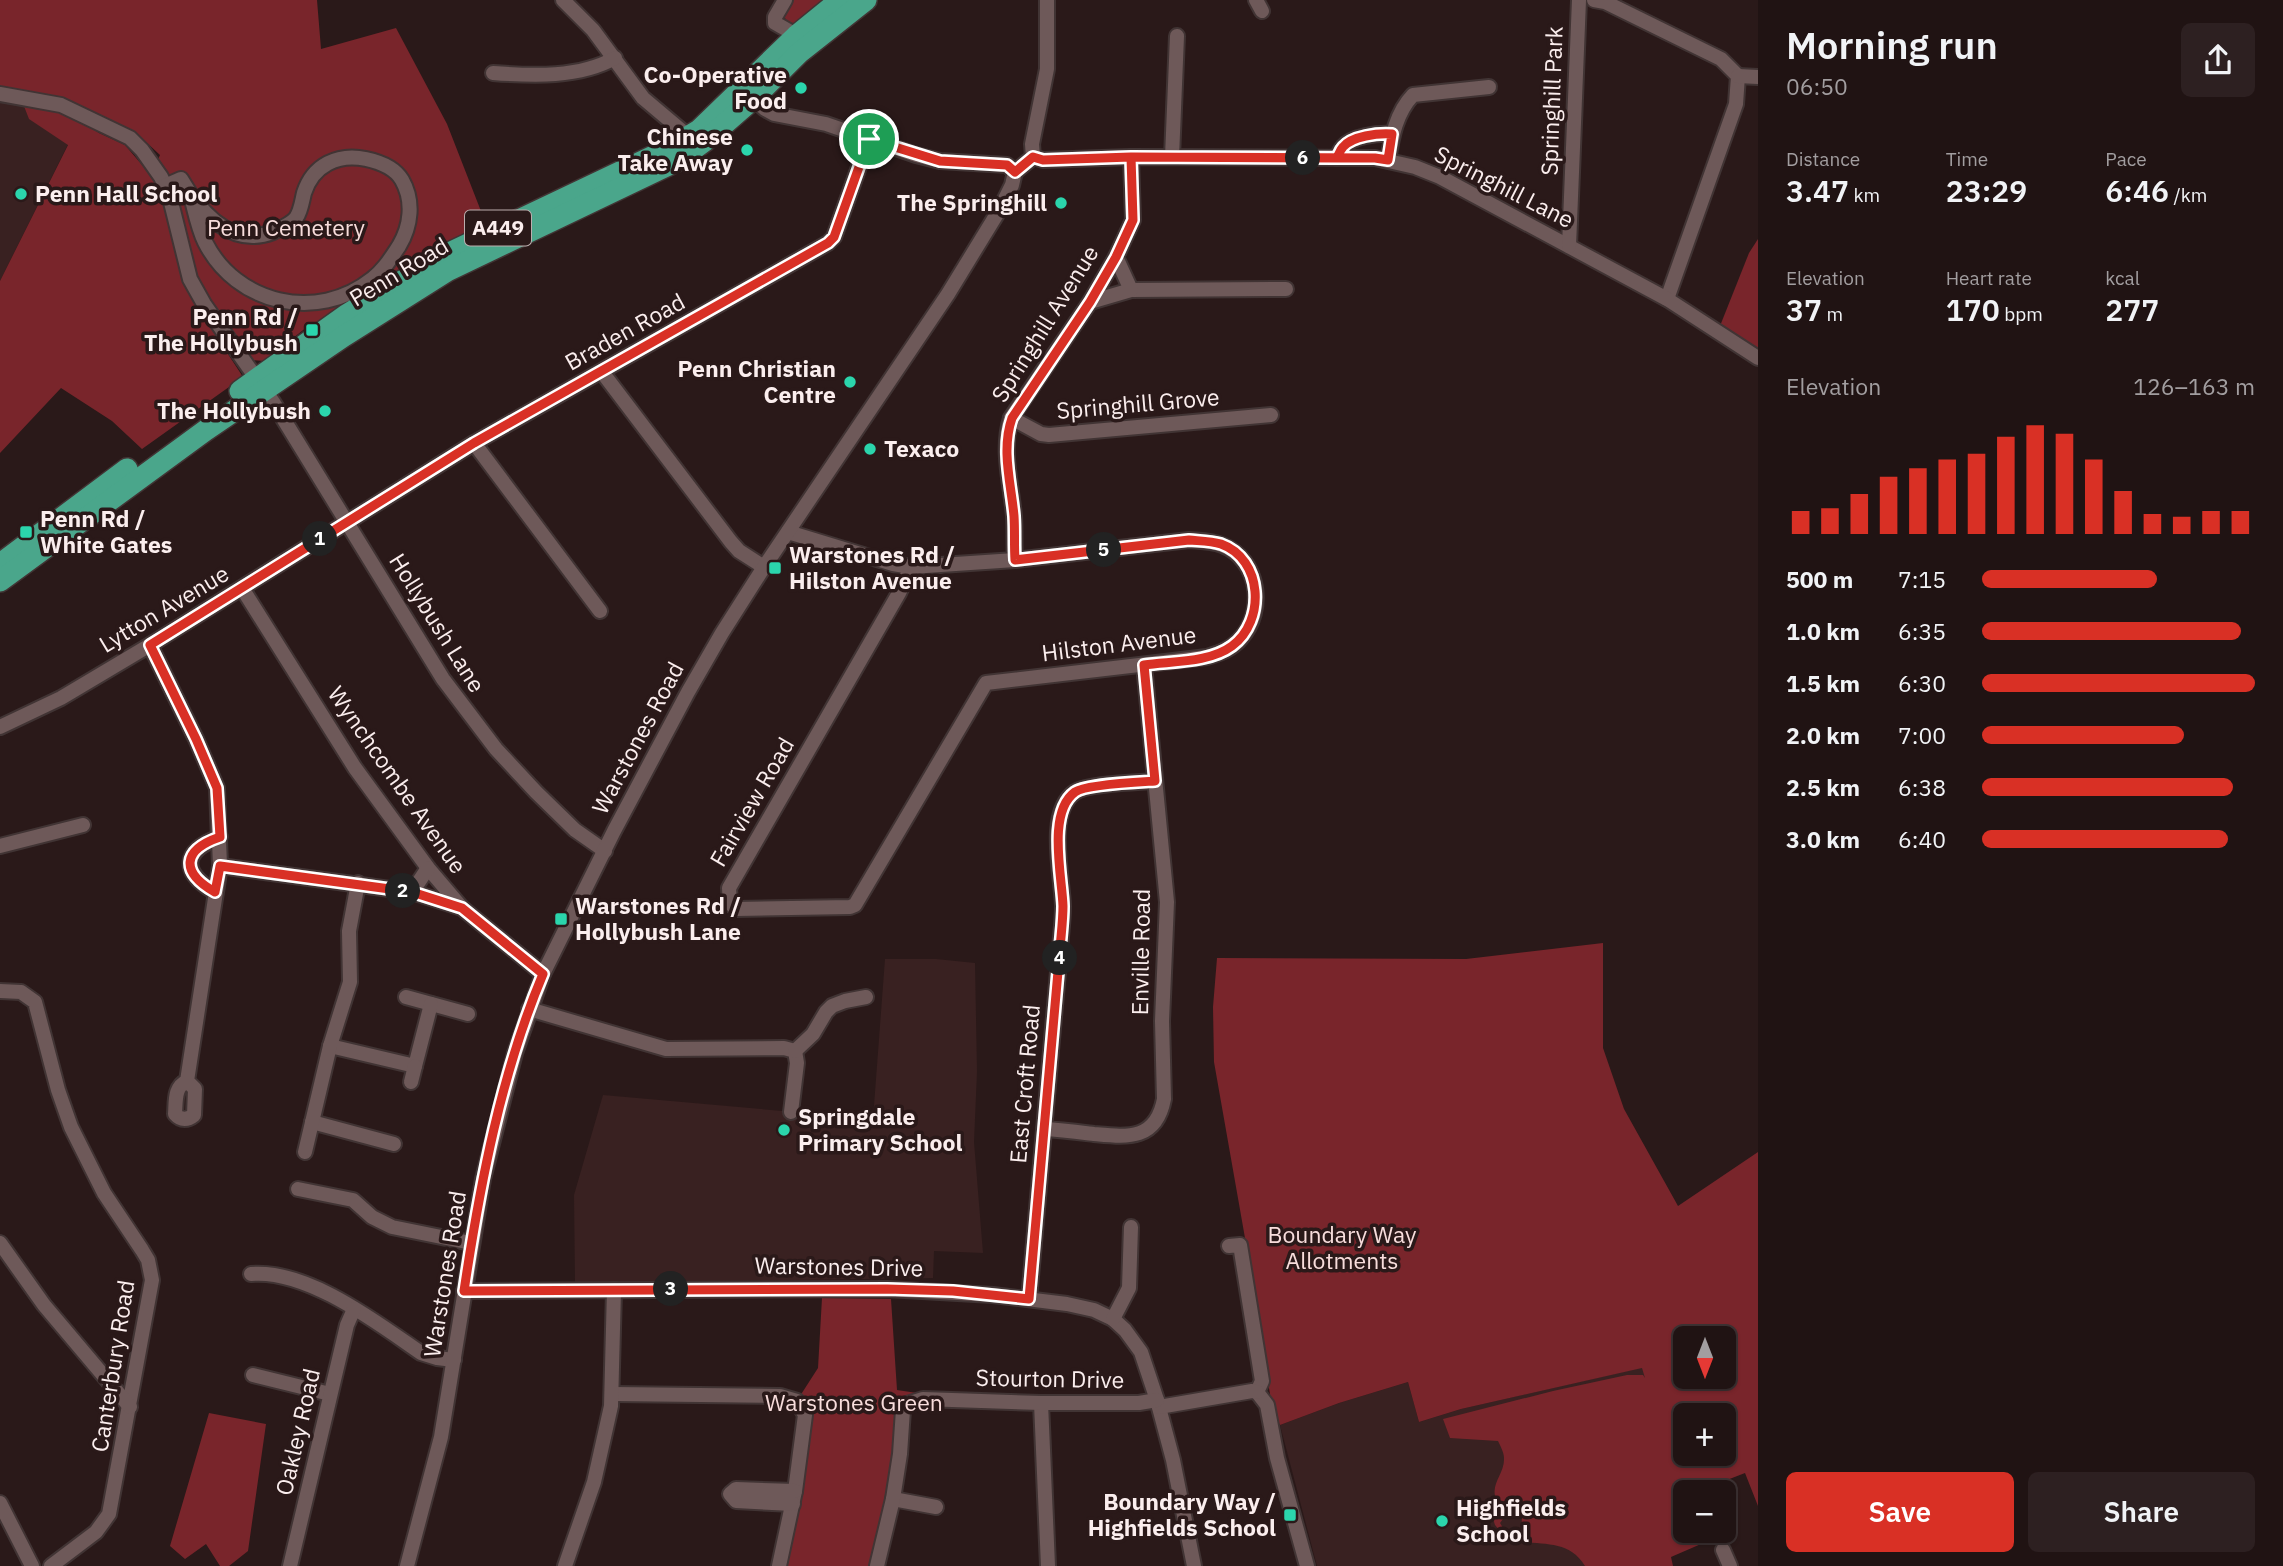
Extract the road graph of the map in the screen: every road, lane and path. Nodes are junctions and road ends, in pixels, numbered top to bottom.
1 (563, 0) edge
2 (785, 0) edge
3 (840, 0) edge
4 (866, 0) edge
5 (1048, 0) edge
6 (1580, 0) edge
7 (1594, 0) edge
8 (1177, 36) dead end
9 (803, 40) junction
10 (615, 58) junction
11 (493, 73) dead end
12 (1738, 76) junction
13 (1758, 77) edge
14 (1489, 87) dead end
15 (748, 93) junction
16 (0, 94) edge
17 (1392, 134) junction
18 (688, 136) junction
19 (869, 139) junction
20 (1033, 157) junction
21 (1131, 157) junction
22 (1172, 157) junction
23 (1337, 158) junction
24 (1388, 160) junction
25 (1015, 172) junction
26 (165, 186) junction
27 (191, 196) junction
28 (1569, 246) junction
29 (1116, 257) junction
30 (1286, 289) dead end
31 (1131, 290) junction
32 (1667, 299) junction
33 (1090, 302) junction
34 (1758, 358) edge
35 (602, 372) junction
36 (261, 384) junction
37 (1271, 415) dead end
38 (1012, 418) junction
39 (474, 443) junction
40 (348, 522) junction
41 (788, 532) junction
42 (1015, 560) junction
43 (0, 564) edge
44 (764, 567) junction
45 (911, 567) junction
46 (0, 581) edge
47 (242, 588) junction
48 (600, 611) dead end
49 (150, 645) junction
50 (1144, 665) junction
51 (992, 681) joint
52 (0, 727) edge
53 (1155, 781) junction
54 (83, 825) dead end
55 (220, 837) junction
56 (0, 846) edge
57 (605, 852) junction
58 (220, 866) junction
59 (428, 868) junction
60 (358, 883) junction
61 (215, 892) junction
62 (412, 892) junction
63 (462, 908) junction
64 (543, 974) junction
65 (0, 991) edge
66 (406, 997) dead end
67 (866, 997) dead end
68 (431, 1004) junction
69 (529, 1009) junction
70 (468, 1014) dead end
71 (330, 1046) junction
72 (795, 1051) junction
73 (415, 1066) junction
74 (187, 1081) dead end
75 (411, 1082) dead end
76 (791, 1112) dead end
77 (312, 1122) junction
78 (1044, 1129) junction
79 (394, 1144) dead end
80 (305, 1152) dead end
81 (298, 1189) dead end
82 (1131, 1227) dead end
83 (0, 1243) edge
84 (471, 1243) junction
85 (1229, 1247) dead end
86 (251, 1274) dead end
87 (614, 1290) junction
88 (464, 1291) junction
89 (1029, 1299) junction
90 (354, 1310) junction
91 (1113, 1320) junction
92 (454, 1360) junction
93 (253, 1375) dead end
94 (1257, 1392) junction
95 (330, 1394) junction
96 (613, 1394) junction
97 (1041, 1403) junction
98 (1158, 1404) junction
99 (130, 1407) junction
100 (893, 1499) junction
101 (0, 1503) edge
102 (937, 1506) dead end
103 (1723, 1550) dead end
104 (32, 1566) edge
105 (51, 1566) edge
106 (290, 1566) edge
107 (407, 1566) edge
108 (565, 1566) edge
109 (779, 1566) edge
110 (877, 1566) edge
111 (1048, 1566) edge
112 (1194, 1566) edge
113 (1307, 1566) edge
114 (1730, 1566) edge

1 - 10 street
2 - 9 street
3 - 9 highway, Penn Road / A449
4 - 9 highway, Penn Road / A449
5 - 20 street
6 - 28 street, Springhill Park
7 - 12 street
8 - 22 street
9 - 15 highway, Penn Road / A449
10 - 11 street
10 - 18 street
12 - 13 street
12 - 32 street
14 - 17 street
15 - 18 highway, Penn Road / A449
15 - 19 street
15 - 36 highway, Penn Road / A449
16 - 26 street, Hollybush Lane
17 - 23 street
17 - 24 street
18 - 36 highway, Penn Road / A449
19 - 25 street
19 - 35 street, Braden Road
20 - 21 street, Springhill Lane
20 - 25 street, Warstones Road
21 - 22 street, Springhill Lane
21 - 29 street, Springhill Avenue
22 - 23 street, Springhill Lane
23 - 24 street, Springhill Lane
24 - 28 street, Springhill Lane
25 - 41 street, Warstones Road
26 - 27 street
26 - 36 street, Hollybush Lane
27 - 27 street
28 - 32 street, Springhill Lane
29 - 31 street
29 - 33 street, Springhill Avenue
30 - 31 street
31 - 33 street
32 - 34 street, Springhill Lane
33 - 38 street, Springhill Avenue
35 - 39 street, Braden Road
35 - 44 street
36 - 40 street, Hollybush Lane
36 - 43 highway, Penn Road / A449
36 - 46 highway, Penn Road / A449
37 - 38 street, Springhill Grove
38 - 42 street, Springhill Avenue
39 - 40 street, Braden Road
39 - 48 street
40 - 47 street, Lytton Avenue
40 - 57 street, Hollybush Lane
41 - 44 street, Warstones Road
41 - 45 street, Hilston Avenue
42 - 45 street, Hilston Avenue
42 - 50 street, Hilston Avenue
44 - 57 street, Warstones Road
45 - 51 street, Fairview Road
47 - 49 street, Lytton Avenue
47 - 59 street, Wynchcombe Avenue
49 - 52 street, Lytton Avenue
49 - 55 street
50 - 51 street, Hilston Avenue
50 - 53 street, Enville Road
53 - 78 street, East Croft Road
53 - 78 street, Enville Road
54 - 56 street
55 - 58 street
55 - 61 street
57 - 64 street, Warstones Road
58 - 60 street
58 - 61 street
59 - 62 street
59 - 63 street, Wynchcombe Avenue
60 - 62 street
60 - 71 street
61 - 74 street
62 - 63 street
63 - 64 street, Wynchcombe Avenue
64 - 69 street, Warstones Road
65 - 99 street, Canterbury Road
66 - 68 street
67 - 72 street
68 - 70 street
68 - 73 street
69 - 72 street
69 - 84 street, Warstones Road
71 - 73 street
71 - 77 street
72 - 76 street
73 - 75 street
77 - 79 street
77 - 80 street
78 - 89 street, East Croft Road
81 - 84 street
82 - 91 street
83 - 99 street
84 - 88 street, Warstones Road
85 - 94 street
86 - 90 street
87 - 88 street, Warstones Drive
87 - 89 street, Warstones Drive
87 - 96 street
88 - 92 street, Warstones Road
89 - 91 street, Warstones Drive
90 - 92 street
90 - 95 street, Oakley Road
91 - 98 street, Warstones Drive
92 - 107 street, Warstones Road
93 - 95 street
94 - 98 street, Stourton Drive
94 - 113 street
95 - 106 street, Oakley Road
96 - 108 street
96 - 109 street
97 - 98 street, Stourton Drive
97 - 100 street, Stourton Drive
97 - 111 street
98 - 112 street, Warstones Drive
99 - 105 street, Canterbury Road
100 - 102 street
100 - 110 street
101 - 104 street
103 - 114 street

